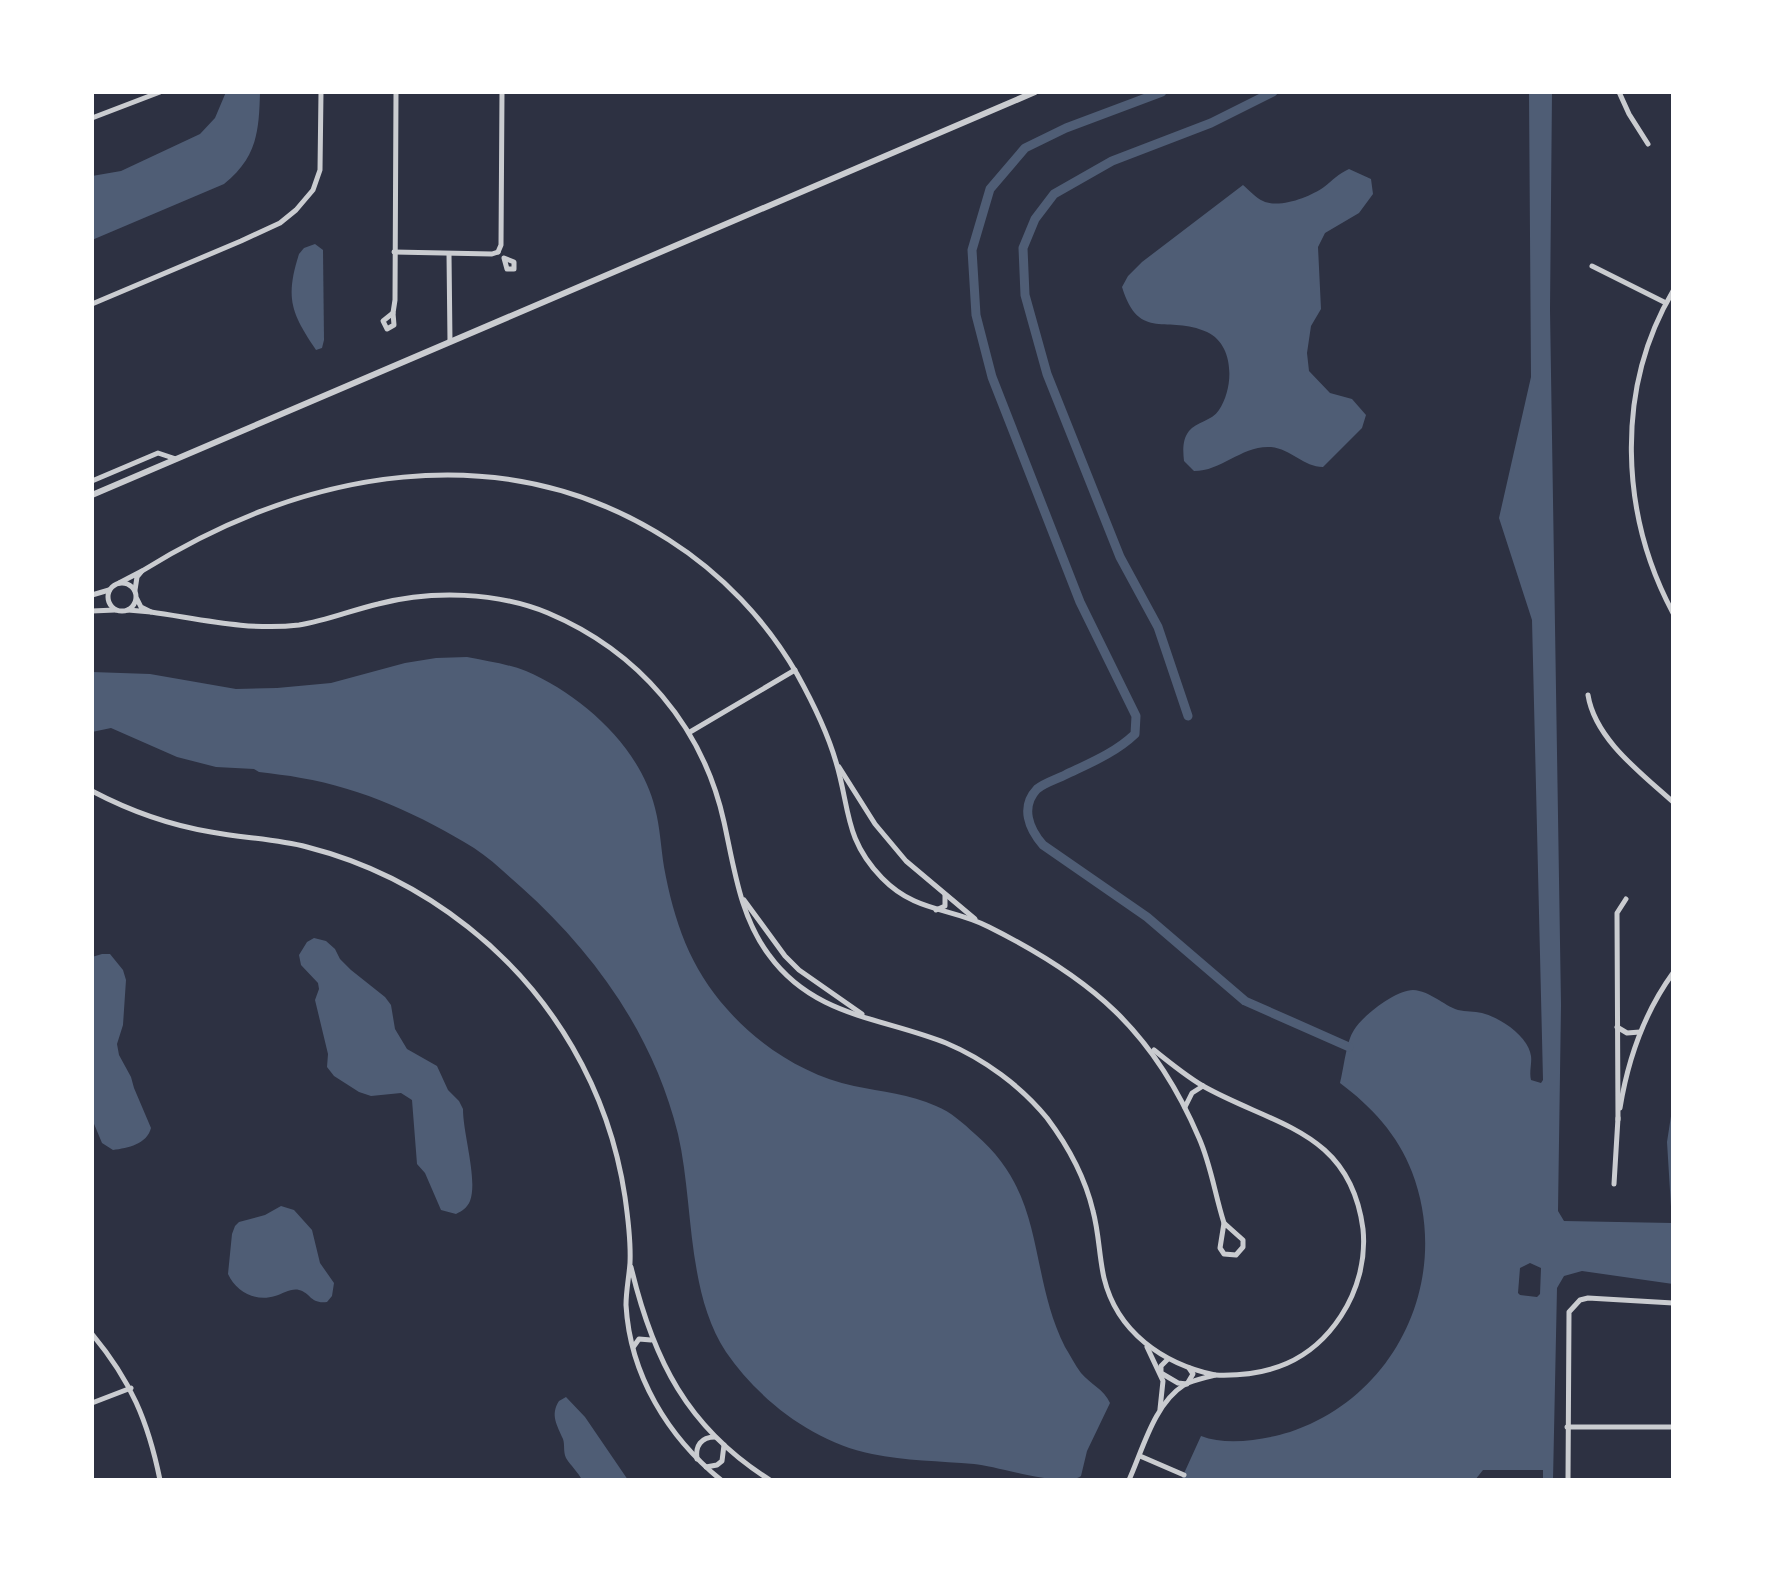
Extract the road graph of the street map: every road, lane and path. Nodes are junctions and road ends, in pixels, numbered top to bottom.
1 (160, 92) edge
2 (321, 92) edge
3 (396, 92) edge
4 (502, 92) edge
5 (1035, 92) edge
6 (1619, 92) edge
7 (92, 118) edge
8 (1648, 144) dead end
9 (394, 252) junction
10 (498, 252) junction
11 (449, 254) junction
12 (504, 258) dead end
13 (1592, 266) dead end
14 (1673, 291) edge
15 (1666, 303) junction
16 (92, 304) edge
17 (393, 313) dead end
18 (450, 342) junction
19 (176, 459) junction
20 (92, 481) edge
21 (92, 495) edge
22 (142, 571) junction
23 (118, 583) junction
24 (110, 590) junction
25 (135, 594) junction
26 (92, 595) edge
27 (117, 610) junction
28 (127, 610) junction
29 (92, 611) edge
30 (151, 612) junction
31 (1673, 613) edge
32 (795, 670) junction
33 (1588, 695) dead end
34 (690, 732) junction
35 (837, 764) junction
36 (92, 791) edge
37 (1673, 802) edge
38 (862, 805) junction
39 (846, 814) junction
40 (741, 895) junction
41 (945, 895) junction
42 (1626, 899) dead end
43 (935, 911) junction
44 (979, 922) junction
45 (1673, 973) edge
46 (866, 1017) junction
47 (1617, 1027) junction
48 (1640, 1032) junction
49 (1148, 1046) junction
50 (1203, 1086) junction
51 (1185, 1108) junction
52 (1618, 1120) junction
53 (1614, 1184) dead end
54 (1224, 1223) junction
55 (630, 1262) junction
56 (1673, 1303) edge
57 (92, 1334) edge
58 (652, 1340) junction
59 (634, 1346) junction
60 (1147, 1346) junction
61 (1169, 1359) junction
62 (1189, 1368) junction
63 (1161, 1373) junction
64 (1215, 1375) junction
65 (1187, 1384) junction
66 (131, 1388) junction
67 (92, 1403) edge
68 (1160, 1410) junction
69 (1567, 1427) junction
70 (1673, 1427) edge
71 (716, 1437) junction
72 (724, 1445) junction
73 (1140, 1456) junction
74 (697, 1460) junction
75 (705, 1466) junction
76 (1184, 1475) dead end
77 (160, 1480) edge
78 (721, 1480) edge
79 (770, 1480) edge
80 (1129, 1480) edge
81 (1568, 1480) edge

1 - 7 street
2 - 16 street
3 - 9 street
4 - 10 street
5 - 18 street
6 - 8 street
9 - 11 street
9 - 17 street
10 - 11 street
10 - 12 street
11 - 18 street
13 - 15 street
14 - 15 street
15 - 31 street
18 - 19 street
19 - 20 street
19 - 21 street
22 - 23 street
22 - 25 street
22 - 32 street
23 - 24 street
23 - 25 street
24 - 26 street
24 - 27 street
25 - 28 street
25 - 30 street
27 - 28 street
27 - 29 street
28 - 30 street
30 - 34 street
32 - 34 street
32 - 35 street
33 - 37 street
34 - 40 street
35 - 38 street
35 - 39 street
36 - 55 street
38 - 39 street
38 - 41 street
39 - 43 street
40 - 46 street
40 - 46 street
41 - 43 street
41 - 44 street
42 - 47 street
43 - 44 street
44 - 49 street
45 - 48 street
46 - 60 street
47 - 48 street
47 - 52 street
48 - 52 street
49 - 50 street
49 - 51 street
50 - 51 street
50 - 64 street
51 - 54 street
52 - 53 street
54 - 54 street
55 - 58 street
55 - 59 street
56 - 69 street
57 - 66 street
58 - 59 street
58 - 71 street
59 - 74 street
60 - 61 street
60 - 63 street
61 - 62 street
61 - 63 street
62 - 64 street
62 - 65 street
63 - 65 street
63 - 68 street
64 - 65 street
65 - 68 street
66 - 67 street
66 - 77 street
68 - 73 street
69 - 70 street
69 - 81 street
71 - 72 street
71 - 74 street
72 - 75 street
72 - 79 street
73 - 76 street
73 - 80 street
74 - 75 street
75 - 78 street

